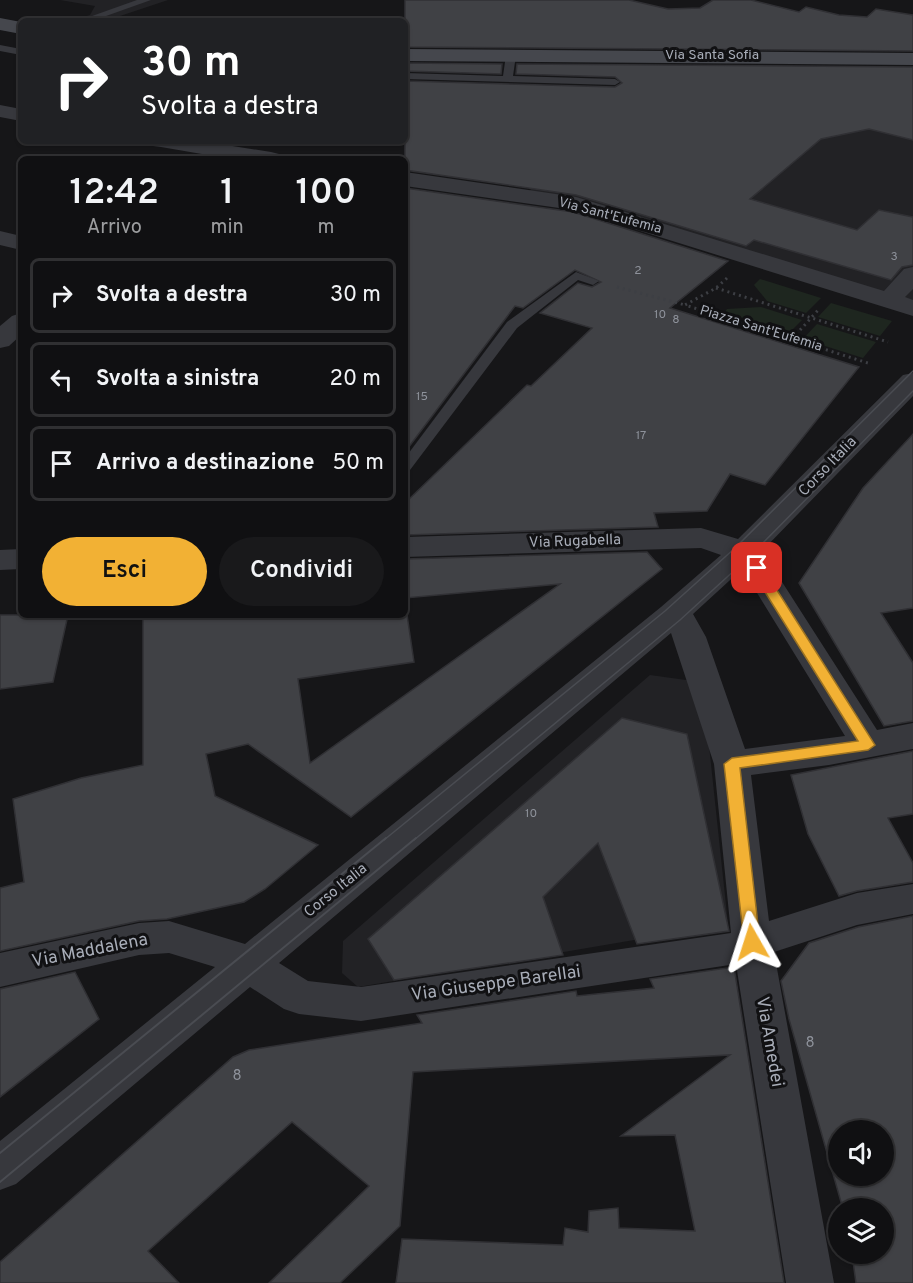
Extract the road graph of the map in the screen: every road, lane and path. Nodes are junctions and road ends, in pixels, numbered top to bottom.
1 (146, 0) edge
2 (92, 18) edge
3 (0, 24) edge
4 (18, 27) edge
5 (0, 48) edge
6 (18, 51) edge
7 (408, 55) edge
8 (512, 56) junction
9 (913, 58) edge
10 (408, 76) edge
11 (507, 80) junction
12 (615, 82) dead end
13 (0, 111) edge
14 (18, 114) edge
15 (180, 144) edge
16 (217, 150) edge
17 (253, 156) edge
18 (408, 179) edge
19 (0, 238) edge
20 (18, 242) edge
21 (736, 265) junction
22 (913, 274) edge
23 (593, 281) joint
24 (716, 288) junction
25 (889, 300) junction
26 (824, 304) dead end
27 (685, 305) junction
28 (913, 308) edge
29 (812, 318) junction
30 (18, 324) edge
31 (792, 339) junction
32 (0, 340) edge
33 (888, 342) dead end
34 (871, 364) dead end
35 (913, 381) edge
36 (408, 463) edge
37 (408, 547) edge
38 (743, 552) junction
39 (18, 559) edge
40 (0, 560) edge
41 (672, 615) junction
42 (913, 736) edge
43 (868, 745) junction
44 (732, 764) junction
45 (913, 899) edge
46 (752, 942) junction
47 (247, 964) junction
48 (0, 970) edge
49 (0, 1169) edge
50 (810, 1283) edge

1 - 2 lane
3 - 4 street
5 - 6 lane
7 - 8 street, Via Santa Sofia
8 - 9 street, Via Santa Sofia
8 - 11 lane
10 - 11 lane
11 - 12 lane
13 - 14 street
15 - 16 street
16 - 17 street
18 - 21 street, Via Sant'Eufemia
19 - 20 street
21 - 24 path, Piazza Sant'Eufemia
21 - 25 street
22 - 25 street
23 - 27 path
23 - 36 lane
24 - 27 path, Piazza Sant'Eufemia
24 - 29 path, Piazza Sant'Eufemia
25 - 28 street
26 - 29 path
27 - 31 path, Piazza Sant'Eufemia
29 - 31 path
29 - 33 path, Piazza Sant'Eufemia
30 - 32 street
31 - 34 path, Piazza Sant'Eufemia
35 - 38 street, Corso Italia
37 - 38 street, Via Rugabella
38 - 41 street, Corso Italia
38 - 43 street
39 - 40 street
41 - 44 street, Via Amedei
41 - 47 street, Corso Italia
42 - 43 street
43 - 44 street
44 - 46 street, Via Amedei
45 - 46 street, Via Giuseppe Barellai
46 - 47 street, Via Giuseppe Barellai
46 - 50 street, Via Amedei
47 - 48 street, Via Maddalena
47 - 49 street, Corso Italia

